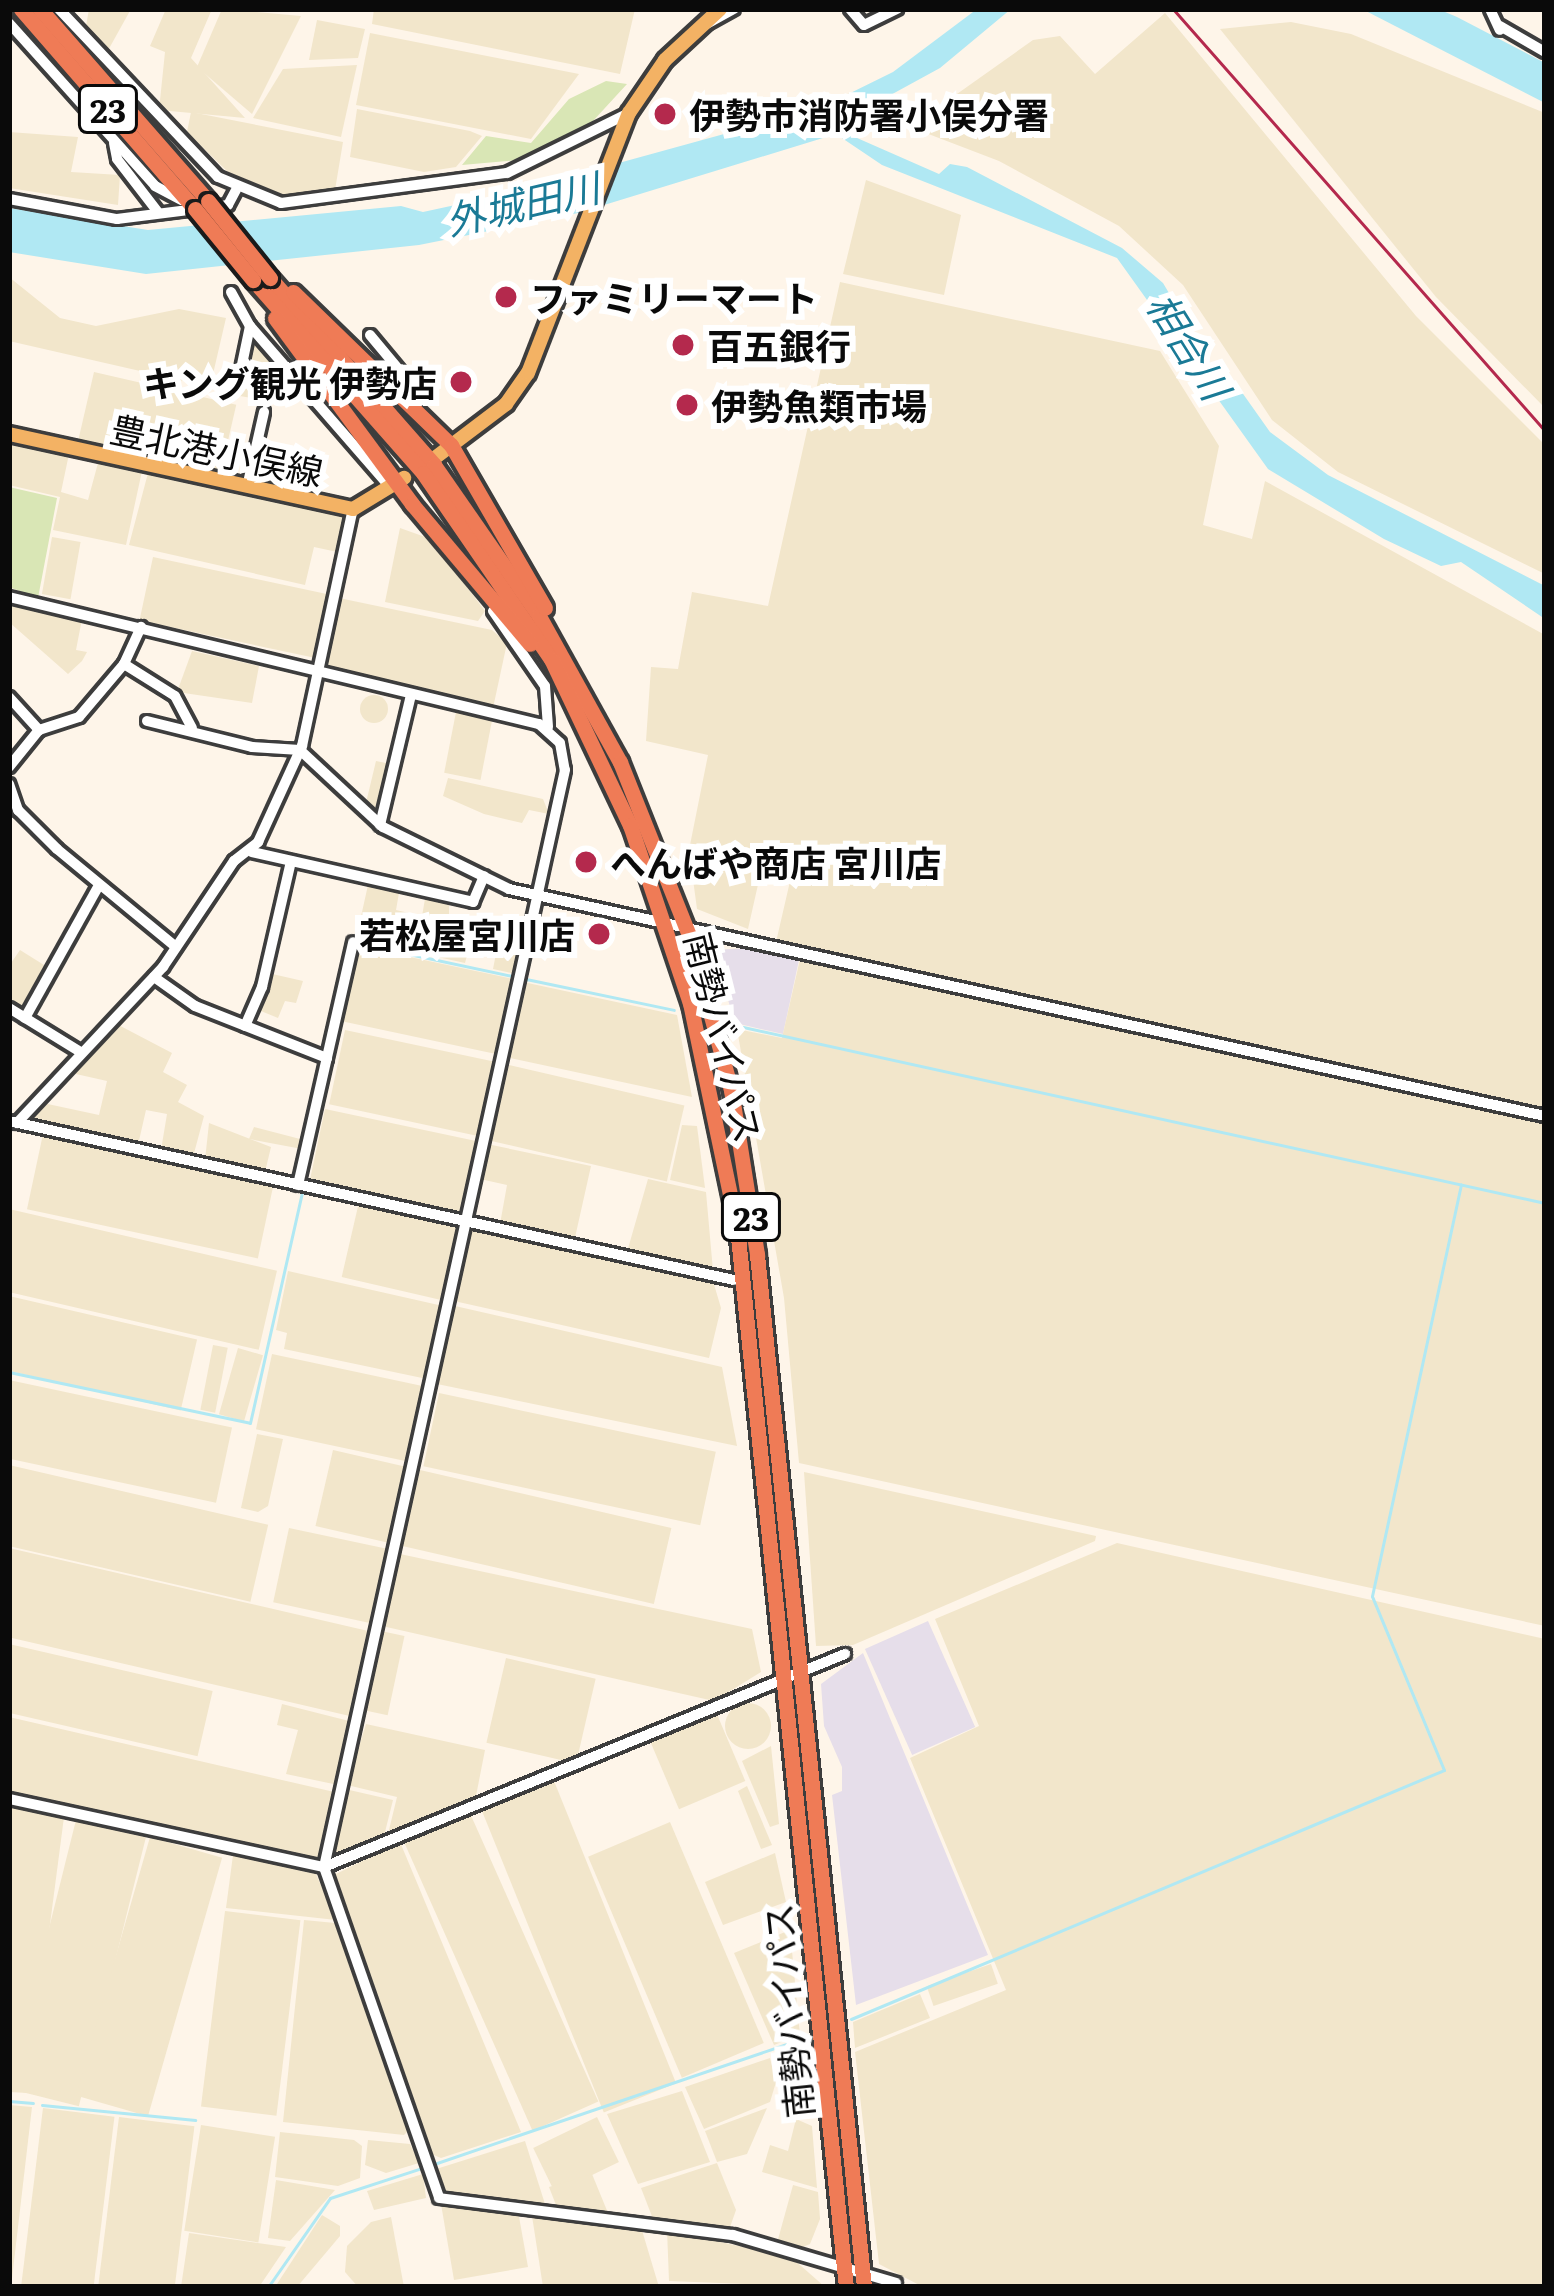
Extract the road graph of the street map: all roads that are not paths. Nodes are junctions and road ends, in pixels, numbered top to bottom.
1 (21, 9) edge
2 (40, 9) edge
3 (59, 9) edge
4 (708, 9) edge
5 (720, 9) edge
6 (734, 9) edge
7 (850, 9) edge
8 (897, 9) edge
9 (1490, 9) edge
10 (9, 23) edge
11 (702, 25) junction
12 (1545, 52) edge
13 (629, 113) junction
14 (114, 143) junction
15 (236, 190) junction
16 (9, 199) edge
17 (202, 205) junction
18 (157, 211) junction
19 (255, 272) junction
20 (231, 292) dead end
21 (250, 326) junction
22 (370, 335) dead end
23 (241, 374) dead end
24 (414, 404) junction
25 (264, 412) dead end
26 (9, 434) edge
27 (451, 446) junction
28 (436, 457) dead end
29 (397, 483) junction
30 (247, 487) junction
31 (412, 504) junction
32 (353, 509) junction
33 (9, 597) edge
34 (141, 627) junction
35 (124, 664) junction
36 (318, 675) junction
37 (411, 695) junction
38 (9, 697) edge
39 (147, 721) dead end
40 (591, 722) junction
41 (192, 728) junction
42 (548, 728) junction
43 (39, 730) junction
44 (560, 742) junction
45 (300, 750) junction
46 (9, 767) edge
47 (9, 784) edge
48 (380, 824) junction
49 (252, 852) junction
50 (291, 860) junction
51 (484, 876) junction
52 (99, 885) junction
53 (538, 895) junction
54 (665, 924) junction
55 (686, 929) junction
56 (352, 942) dead end
57 (176, 946) junction
58 (154, 976) junction
59 (9, 1008) edge
60 (26, 1018) junction
61 (245, 1027) junction
62 (79, 1051) junction
63 (327, 1058) junction
64 (1545, 1116) edge
65 (13, 1122) edge
66 (302, 1186) junction
67 (466, 1222) junction
68 (734, 1280) dead end
69 (844, 1654) dead end
70 (789, 1680) junction
71 (9, 1799) edge
72 (324, 1867) junction
73 (844, 2267) junction
74 (863, 2281) edge
75 (896, 2283) dead end
76 (846, 2287) edge

1 - 17 highway, 南勢バイパス / 23
2 - 17 highway, 南勢バイパス / 23
3 - 15 street
4 - 11 street
5 - 11 main road
6 - 11 street
7 - 8 street
9 - 12 street
10 - 14 street
11 - 13 main road
13 - 15 street
13 - 27 main road
14 - 17 street
14 - 18 street
15 - 18 street
16 - 18 street
17 - 19 highway, 南勢バイパス / 23, bridge
19 - 24 highway
19 - 29 highway
19 - 40 highway, 南勢バイパス / 23
20 - 21 street
21 - 23 street
21 - 29 street
22 - 24 street
24 - 27 highway
25 - 30 street
26 - 30 main road, 豊北港小俣線
27 - 28 main road
27 - 40 highway
29 - 31 highway
29 - 32 main road, 豊北港小俣線
30 - 32 main road, 豊北港小俣線
31 - 40 highway
31 - 42 street
32 - 36 street
33 - 34 street
34 - 35 street
34 - 36 street
35 - 41 street
35 - 43 street
36 - 37 street
36 - 45 street
37 - 42 street
37 - 48 street
38 - 43 street
39 - 41 street
40 - 44 street
40 - 54 highway, 南勢バイパス / 23
40 - 55 highway, 南勢バイパス / 23
41 - 45 street
42 - 44 street
43 - 46 street
44 - 53 street
45 - 48 street
45 - 49 street
47 - 52 street
48 - 51 street
49 - 50 street
49 - 57 street
50 - 51 street
50 - 61 street
51 - 53 street
52 - 57 street
52 - 60 street
53 - 54 street
53 - 67 street
54 - 55 street
54 - 70 highway, 南勢バイパス / 23
55 - 64 street
55 - 70 highway, 南勢バイパス / 23
56 - 63 street
57 - 58 street
58 - 61 street
58 - 62 street
59 - 60 street
60 - 62 street
61 - 63 street
62 - 65 street
63 - 66 street
65 - 66 street
66 - 67 street
67 - 68 street
67 - 72 street
69 - 70 street
70 - 72 street
70 - 73 highway, 南勢バイパス / 23
70 - 74 highway, 南勢バイパス / 23
71 - 72 street
72 - 73 street
73 - 74 street
73 - 76 highway, 南勢バイパス / 23
74 - 75 street

